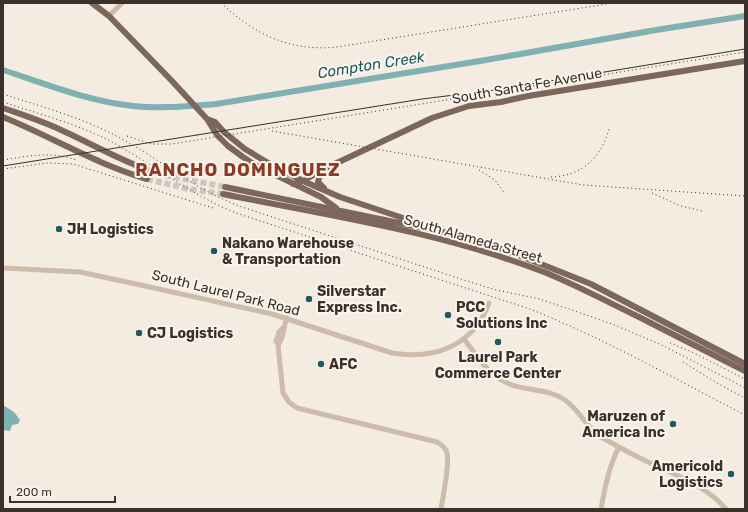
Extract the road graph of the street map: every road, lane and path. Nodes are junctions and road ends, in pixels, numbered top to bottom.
1 (92, 3) edge
2 (122, 3) edge
3 (109, 16) junction
4 (745, 61) edge
5 (3, 108) edge
6 (3, 117) edge
7 (207, 119) junction
8 (245, 149) junction
9 (241, 156) junction
10 (270, 164) junction
11 (148, 170) tunnel mouth
12 (322, 170) junction
13 (147, 179) tunnel mouth
14 (303, 181) junction
15 (293, 184) junction
16 (224, 187) tunnel mouth
17 (223, 194) tunnel mouth
18 (340, 197) junction
19 (339, 210) junction
20 (351, 220) junction
21 (443, 232) junction
22 (3, 268) edge
23 (489, 303) dead end
24 (287, 318) junction
25 (464, 339) junction
26 (745, 364) edge
27 (745, 371) edge
28 (618, 446) junction
29 (441, 509) edge
30 (601, 509) edge
31 (726, 509) edge

1 - 3 main road
2 - 3 street
3 - 7 main road
4 - 12 main road, South Santa Fe Avenue
5 - 11 main road
6 - 13 main road
7 - 8 main road
7 - 9 main road
8 - 9 main road
8 - 10 main road
9 - 15 main road
10 - 12 main road
10 - 14 main road
12 - 14 main road, South Santa Fe Avenue
12 - 18 main road
14 - 15 main road, South Santa Fe Avenue
14 - 18 main road
15 - 19 main road
16 - 19 main road, South Alameda Street
17 - 20 main road, South Alameda Street
18 - 21 main road
19 - 20 main road
19 - 21 main road, South Alameda Street
20 - 27 main road, South Alameda Street
21 - 26 main road, South Alameda Street
22 - 24 street, South Laurel Park Road
23 - 25 street, South Laurel Park Road
24 - 25 street, South Laurel Park Road
24 - 29 street
25 - 28 street
28 - 30 street
28 - 31 street

